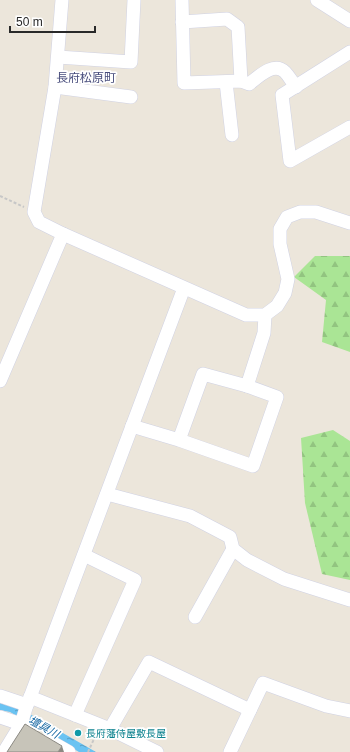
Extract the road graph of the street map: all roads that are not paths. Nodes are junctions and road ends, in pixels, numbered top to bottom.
1 (62, 0) edge
2 (134, 0) edge
3 (182, 0) edge
4 (317, 0) edge
5 (350, 21) edge
6 (182, 22) junction
7 (350, 52) edge
8 (58, 57) junction
9 (241, 81) junction
10 (226, 82) junction
11 (55, 87) junction
12 (296, 87) junction
13 (130, 97) dead end
14 (350, 127) edge
15 (232, 136) dead end
16 (350, 223) edge
17 (63, 234) junction
18 (184, 288) junction
19 (265, 315) junction
20 (0, 381) edge
21 (247, 386) junction
22 (132, 426) junction
23 (179, 440) junction
24 (107, 494) junction
25 (233, 549) junction
26 (84, 555) junction
27 (350, 600) edge
28 (195, 617) dead end
29 (0, 696) edge
30 (250, 710) junction
31 (350, 710) edge
32 (25, 711) junction
33 (75, 715) junction
34 (0, 717) edge
35 (110, 729) junction
36 (149, 750) edge
37 (4, 752) edge
38 (69, 752) edge
39 (230, 752) edge

1 - 8 street
2 - 8 street
3 - 6 street
4 - 5 street
6 - 9 street
6 - 10 street
7 - 12 street
8 - 11 street
9 - 10 street
9 - 12 street
10 - 15 street
11 - 13 street
11 - 17 street
12 - 14 street
16 - 19 street
17 - 18 street
17 - 20 street
18 - 19 street
18 - 22 street
19 - 21 street
21 - 23 street
21 - 23 street
22 - 23 street
22 - 24 street
24 - 25 street
24 - 26 street
25 - 27 street
25 - 28 street
26 - 32 street
26 - 33 street
29 - 32 street
30 - 31 street
30 - 35 street
30 - 39 street
32 - 33 street
32 - 34 street
32 - 37 street
32 - 38 street
33 - 35 street
35 - 36 street

